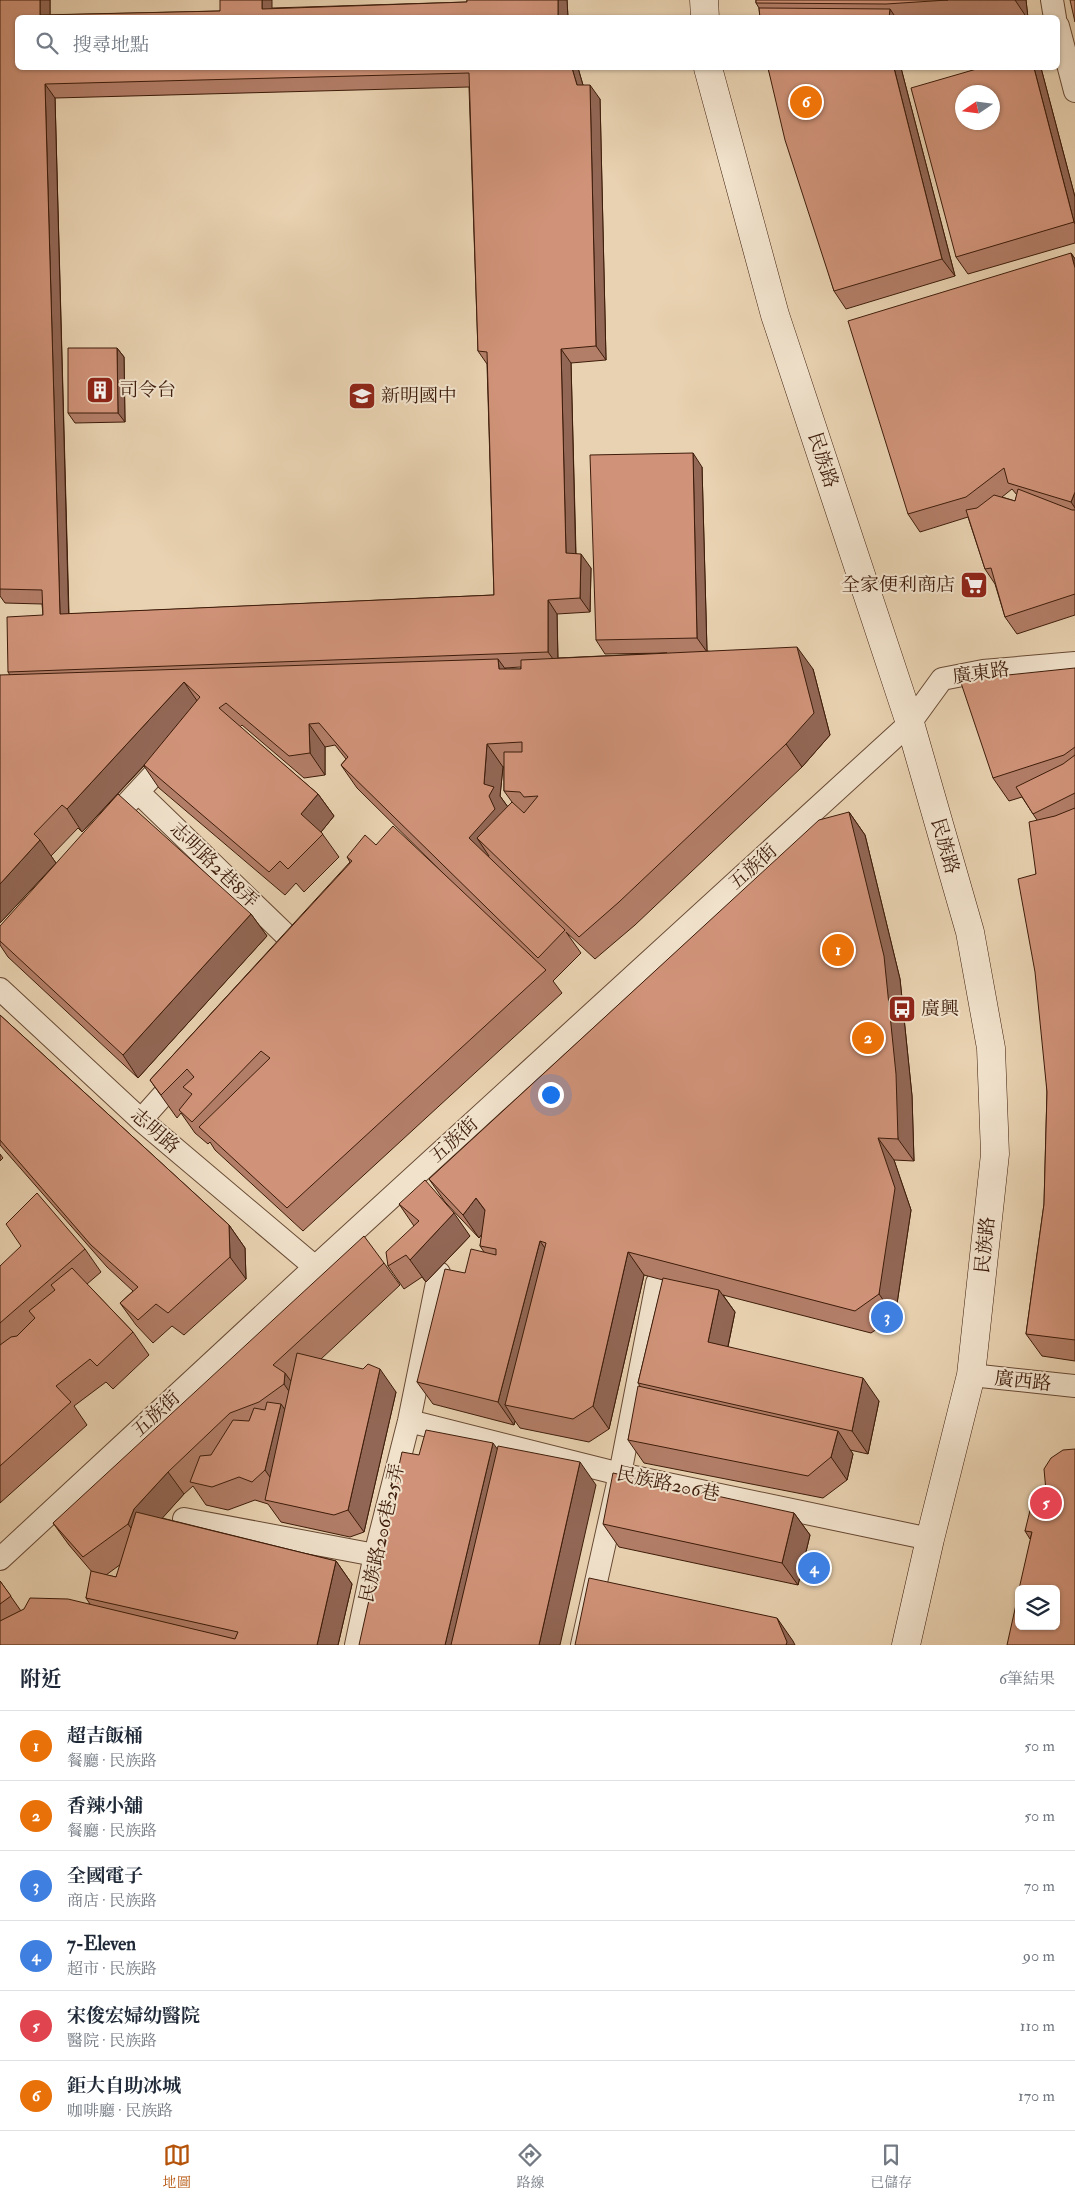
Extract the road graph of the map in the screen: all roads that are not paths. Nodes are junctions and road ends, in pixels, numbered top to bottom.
1 (704, 0) edge
2 (1052, 0) edge
3 (704, 15) edge
4 (1054, 15) edge
5 (1060, 34) edge
6 (709, 70) edge
7 (1075, 91) edge
8 (1075, 662) edge
9 (910, 723) junction
10 (184, 741) edge
11 (138, 792) junction
12 (92, 843) edge
13 (290, 939) edge
14 (0, 989) edge
15 (197, 1056) edge
16 (142, 1120) junction
17 (315, 1267) junction
18 (439, 1273) edge
19 (657, 1283) edge
20 (972, 1375) junction
21 (1075, 1386) edge
22 (409, 1421) junction
23 (620, 1474) junction
24 (184, 1519) dead end
25 (930, 1539) junction
26 (375, 1555) junction
27 (0, 1559) edge
28 (356, 1645) edge
29 (582, 1645) edge
30 (906, 1645) edge

1 - 3 main road
2 - 4 lane
5 - 7 lane
6 - 9 main road, 民族路
8 - 9 lane, 廣東路
9 - 17 lane, 五族街
9 - 20 main road, 民族路
10 - 11 lane
11 - 12 lane
11 - 13 lane, 志明路2巷8弄
14 - 16 lane, 志明路
15 - 16 lane
16 - 17 lane, 志明路
17 - 27 lane, 五族街
18 - 22 lane, 民族路206巷25弄
19 - 23 lane
20 - 21 lane, 廣西路
20 - 25 main road, 民族路
22 - 23 lane, 民族路206巷
22 - 26 lane, 民族路206巷25弄
23 - 25 lane, 民族路206巷
23 - 29 lane
24 - 26 lane
25 - 30 main road, 民族路
26 - 28 lane, 民族路206巷25弄

